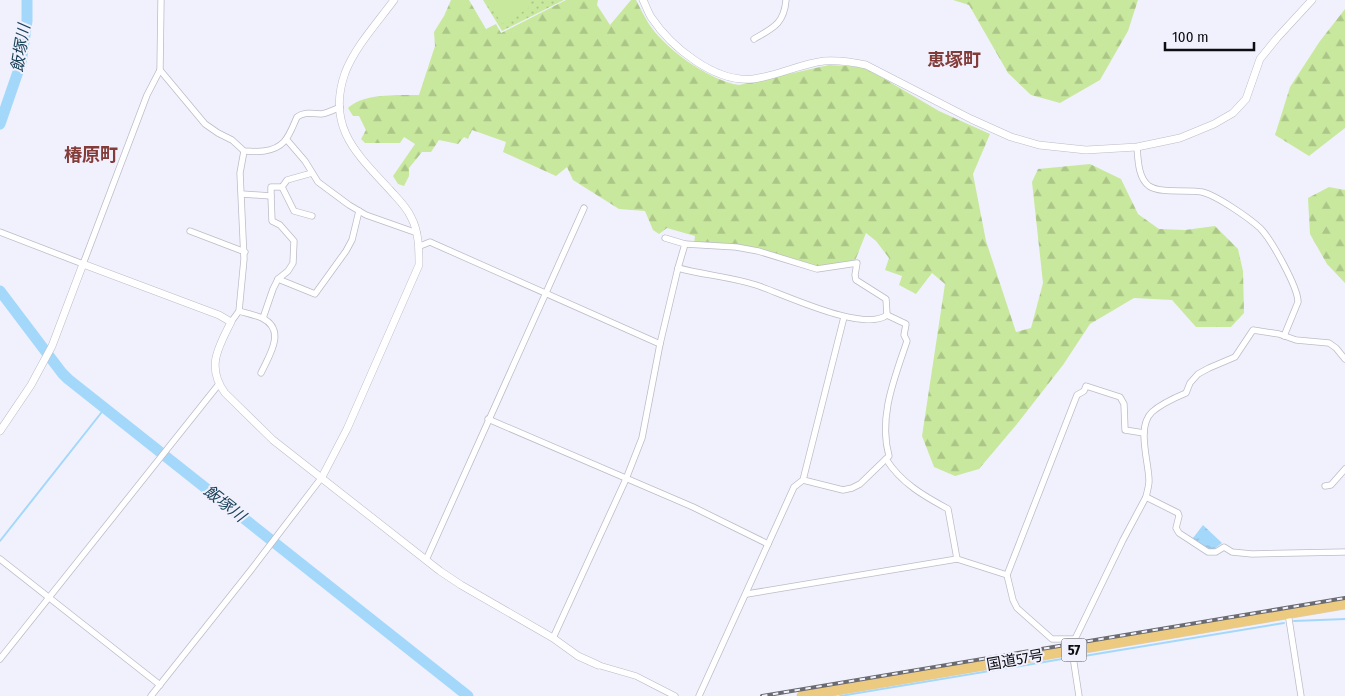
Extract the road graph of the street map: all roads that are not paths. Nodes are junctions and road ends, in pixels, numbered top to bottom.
1 (161, 0) edge
2 (394, 0) edge
3 (643, 0) edge
4 (786, 0) edge
5 (1312, 0) edge
6 (754, 39) dead end
7 (160, 70) junction
8 (340, 107) junction
9 (287, 140) junction
10 (1137, 147) junction
11 (244, 151) junction
12 (312, 173) junction
13 (282, 187) junction
14 (242, 194) junction
15 (271, 196) junction
16 (584, 208) dead end
17 (359, 211) junction
18 (312, 216) dead end
19 (190, 231) dead end
20 (0, 232) edge
21 (417, 233) junction
22 (665, 238) dead end
23 (685, 244) junction
24 (420, 246) junction
25 (245, 252) junction
26 (83, 264) junction
27 (678, 268) junction
28 (278, 279) junction
29 (546, 292) junction
30 (239, 311) junction
31 (887, 315) junction
32 (844, 317) junction
33 (263, 318) junction
34 (231, 322) junction
35 (1284, 336) junction
36 (660, 344) junction
37 (1345, 359) edge
38 (262, 373) dead end
39 (219, 384) junction
40 (488, 419) junction
41 (0, 431) edge
42 (1144, 433) junction
43 (886, 459) junction
44 (1345, 470) edge
45 (322, 477) junction
46 (626, 479) junction
47 (803, 480) junction
48 (1325, 486) dead end
49 (1146, 497) junction
50 (768, 544) junction
51 (1345, 552) edge
52 (0, 559) edge
53 (957, 559) junction
54 (426, 560) junction
55 (1007, 575) junction
56 (747, 594) junction
57 (49, 597) junction
58 (1345, 604) edge
59 (1288, 613) junction
60 (553, 638) junction
61 (1075, 639) junction
62 (1072, 650) junction
63 (0, 659) edge
64 (598, 665) joint
65 (160, 685) junction
66 (151, 696) edge
67 (675, 696) edge
68 (699, 696) edge
69 (802, 696) edge
70 (1079, 696) edge
71 (1301, 696) edge

1 - 7 street
2 - 8 street
3 - 10 street
4 - 6 street
5 - 10 street
7 - 11 street
7 - 26 street
8 - 9 street
8 - 21 street
9 - 11 street
9 - 12 street
10 - 35 street
11 - 14 street
12 - 13 street
12 - 17 street
13 - 15 street
13 - 18 street
14 - 15 street
14 - 25 street
15 - 28 street
16 - 29 street
17 - 21 street
17 - 28 street
19 - 25 street
20 - 26 street
21 - 24 street
22 - 23 street
23 - 27 street
23 - 31 street
24 - 29 street
24 - 45 street
25 - 30 street
26 - 34 street
26 - 41 street
27 - 32 street
27 - 36 street
28 - 33 street
29 - 36 street
29 - 40 street
30 - 33 street
30 - 34 street
31 - 32 street
31 - 43 street
32 - 47 street
33 - 38 street
34 - 39 street
35 - 37 street
35 - 42 street
36 - 46 street
39 - 45 street
39 - 57 street
40 - 46 street
40 - 54 street
42 - 49 street
42 - 55 street
43 - 47 street
43 - 53 street
44 - 48 street
45 - 54 street
45 - 65 street
46 - 50 street
46 - 60 street
47 - 50 street
49 - 51 street
49 - 61 street
50 - 56 street
52 - 57 street
53 - 55 street
53 - 56 street
54 - 60 street
55 - 61 street
56 - 68 street
57 - 63 street
57 - 65 street
58 - 59 highway, 国道57号 / 57
59 - 62 highway, 国道57号 / 57
59 - 71 street
60 - 64 street
61 - 62 street
62 - 69 highway, 国道57号 / 57
62 - 70 street
64 - 67 street
65 - 66 street

